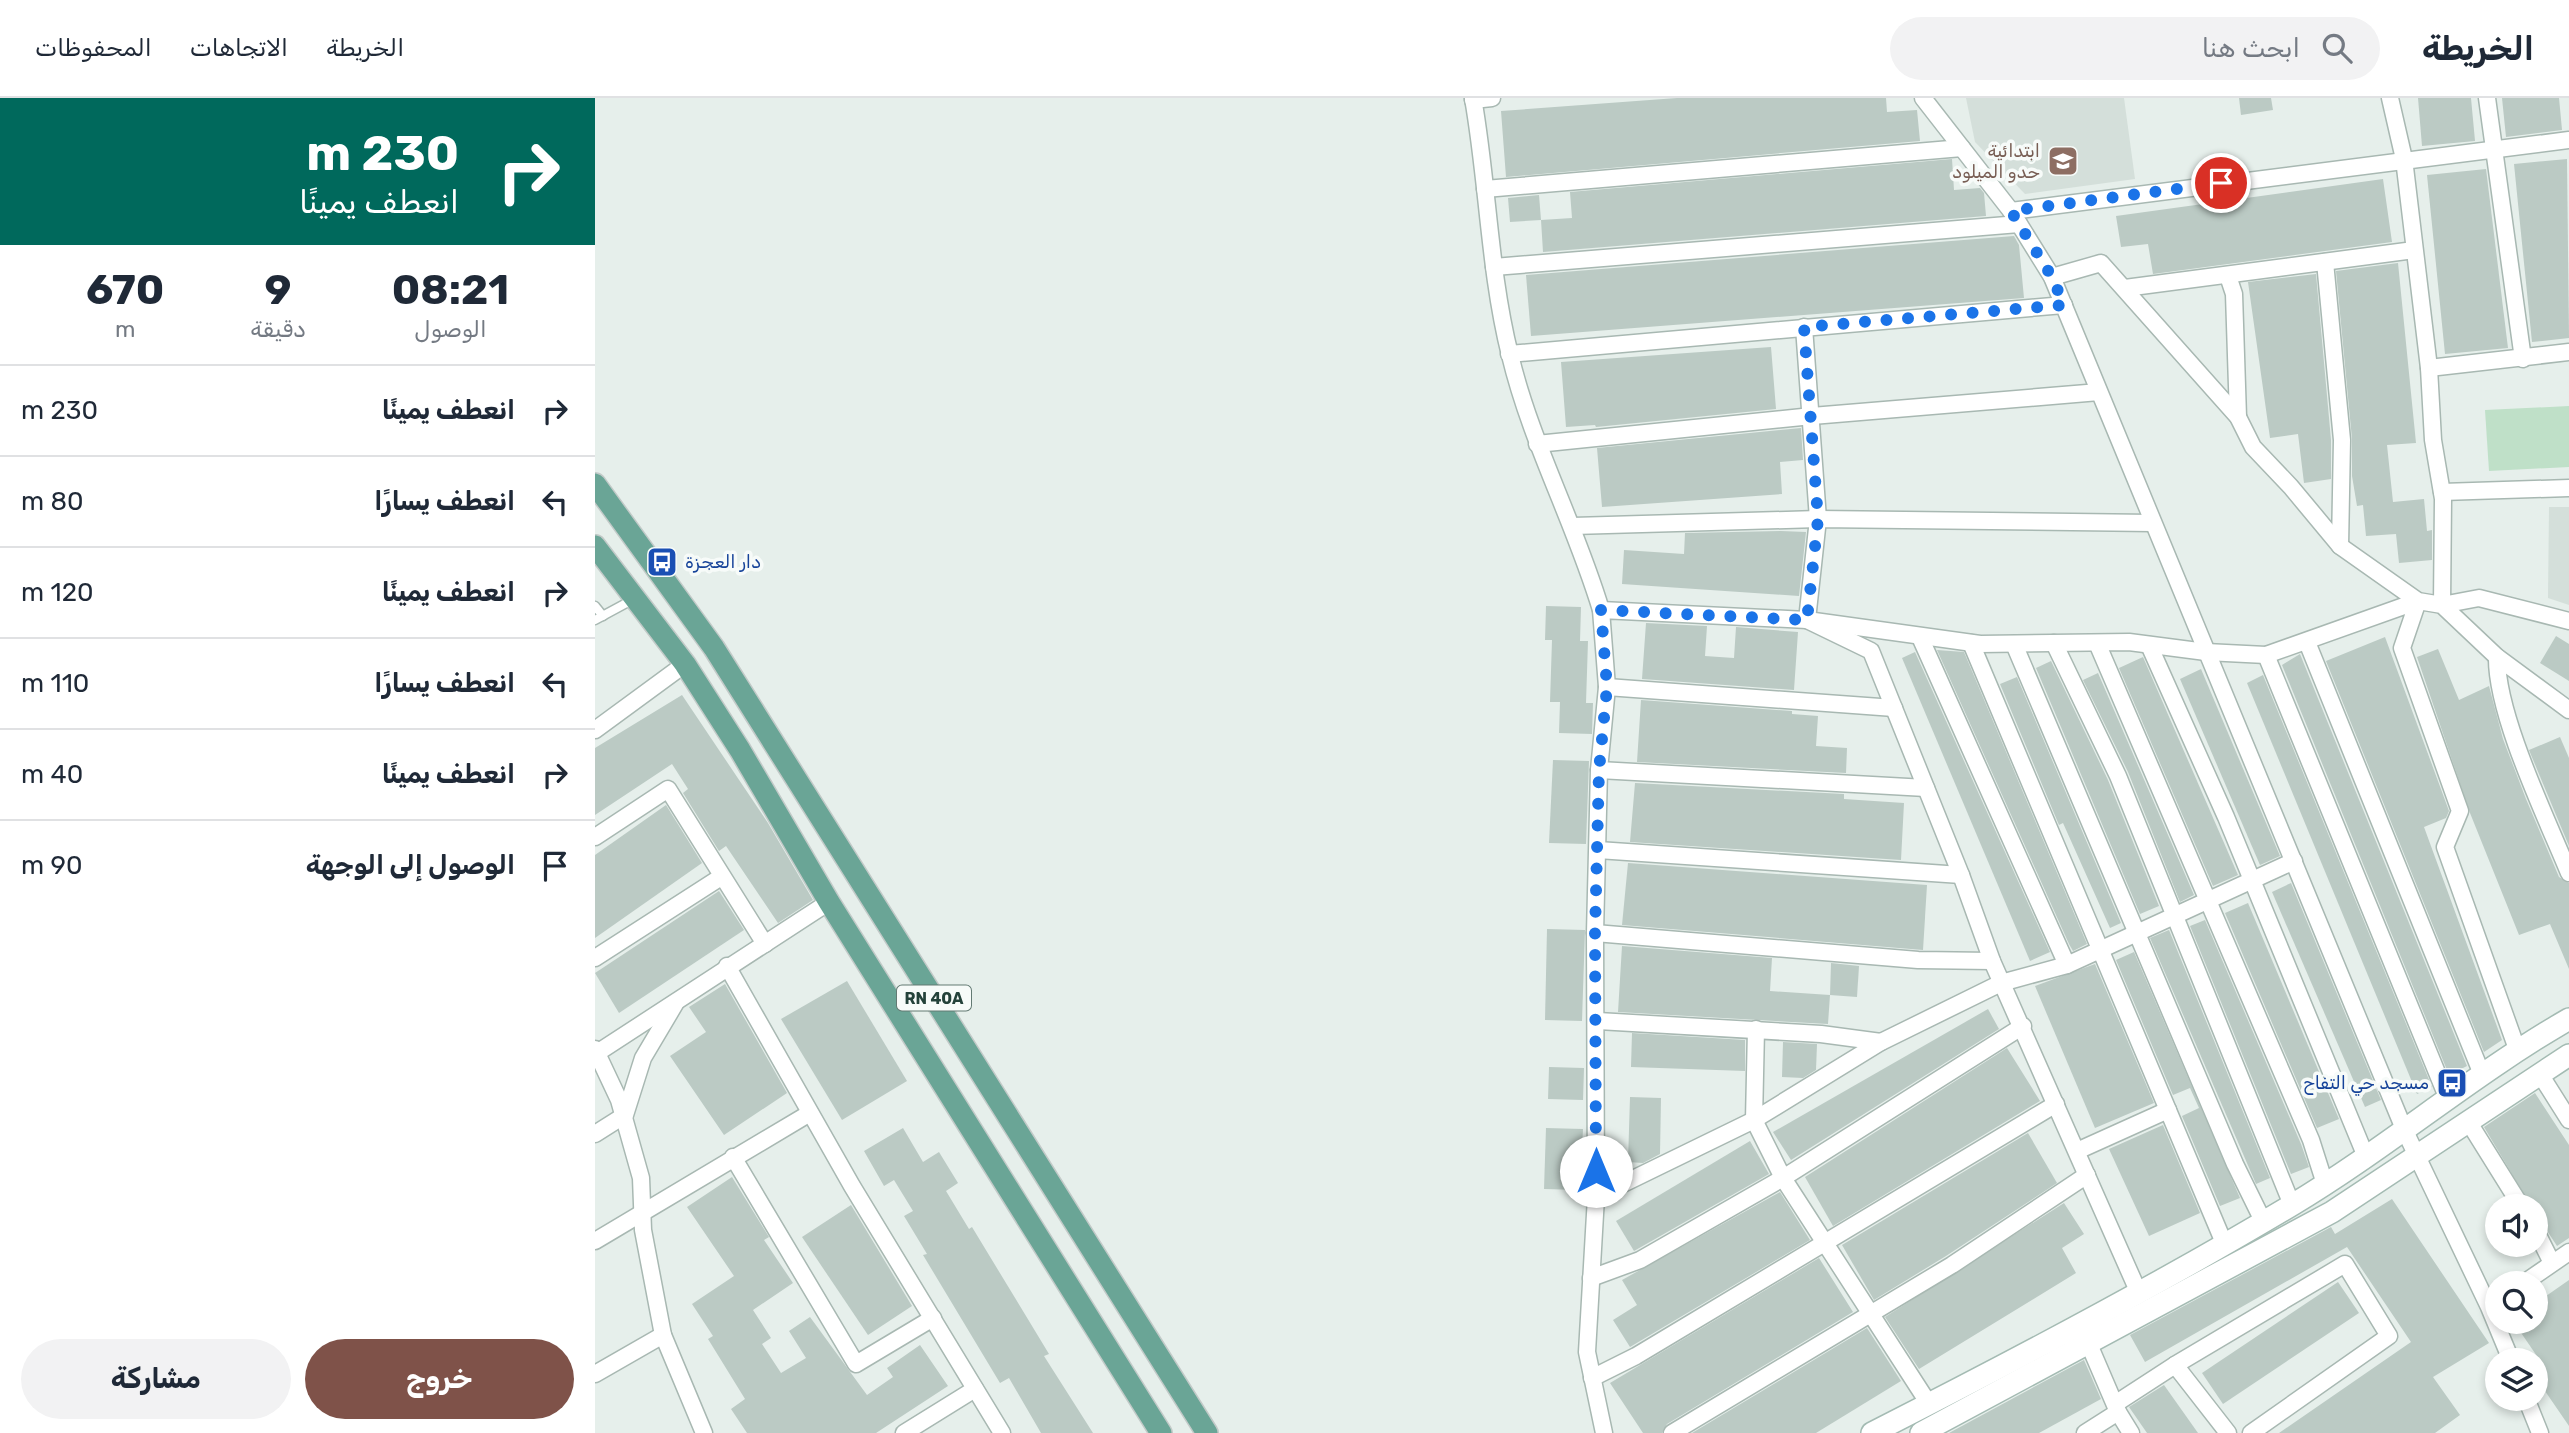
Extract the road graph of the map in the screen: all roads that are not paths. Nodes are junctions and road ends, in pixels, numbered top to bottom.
1 (1492, 98) edge
2 (1923, 98) edge
3 (2390, 98) edge
4 (2487, 98) edge
5 (1473, 99) edge
6 (2569, 140) edge
7 (1962, 148) junction
8 (2494, 148) junction
9 (2404, 159) junction
10 (1485, 189) junction
11 (2015, 217) junction
12 (2414, 250) junction
13 (2325, 262) junction
14 (1495, 267) junction
15 (2228, 276) junction
16 (2052, 277) junction
17 (2125, 288) junction
18 (2064, 305) junction
19 (1804, 327) junction
20 (2569, 352) edge
21 (1509, 354) junction
22 (2523, 359) junction
23 (2429, 368) junction
24 (2099, 392) junction
25 (1812, 416) junction
26 (2238, 417) junction
27 (1537, 444) junction
28 (595, 484) edge
29 (2569, 488) edge
30 (2442, 492) junction
31 (1818, 519) junction
32 (2153, 523) junction
33 (1573, 526) junction
34 (595, 546) edge
35 (2340, 546) junction
36 (634, 599) junction
37 (2418, 601) junction
38 (2442, 605) junction
39 (595, 606) edge
40 (1601, 610) junction
41 (599, 618) edge
42 (1807, 620) junction
43 (2566, 622) edge
44 (1920, 637) junction
45 (2307, 642) junction
46 (1971, 643) junction
47 (2054, 643) junction
48 (2097, 643) junction
49 (2014, 644) junction
50 (2150, 645) junction
51 (2206, 652) junction
52 (2266, 654) junction
53 (2497, 657) junction
54 (685, 664) junction
55 (1607, 687) junction
56 (1893, 708) junction
57 (2569, 710) edge
58 (595, 730) edge
59 (1599, 770) junction
60 (1926, 788) junction
61 (595, 836) edge
62 (1598, 850) junction
63 (2294, 861) junction
64 (2569, 873) edge
65 (1961, 875) junction
66 (721, 877) junction
67 (2252, 880) junction
68 (2209, 900) junction
69 (829, 902) junction
70 (2175, 916) junction
71 (1595, 933) junction
72 (2137, 933) junction
73 (765, 944) junction
74 (2101, 950) junction
75 (595, 958) edge
76 (1991, 961) junction
77 (2067, 965) junction
78 (727, 966) junction
79 (2001, 983) junction
80 (677, 1000) junction
81 (2569, 1019) edge
82 (1598, 1021) junction
83 (2023, 1026) junction
84 (1756, 1029) junction
85 (1881, 1042) junction
86 (2517, 1049) junction
87 (596, 1051) edge
88 (2569, 1055) edge
89 (2481, 1072) junction
90 (2540, 1074) junction
91 (2447, 1097) junction
92 (2056, 1104) junction
93 (2168, 1110) junction
94 (810, 1112) junction
95 (625, 1115) junction
96 (1754, 1120) junction
97 (2569, 1120) edge
98 (2468, 1121) junction
99 (2404, 1129) junction
100 (595, 1134) edge
101 (2077, 1151) junction
102 (2417, 1155) junction
103 (733, 1157) junction
104 (2366, 1157) junction
105 (2087, 1175) junction
106 (1783, 1178) junction
107 (2325, 1184) junction
108 (2514, 1194) edge
109 (1596, 1197) junction
110 (2292, 1205) junction
111 (642, 1211) junction
112 (2263, 1221) junction
113 (595, 1241) edge
114 (1825, 1243) junction
115 (2224, 1243) junction
116 (2569, 1252) edge
117 (2548, 1255) edge
118 (2552, 1263) junction
119 (2541, 1271) edge
120 (1591, 1278) junction
121 (2485, 1288) edge
122 (2138, 1291) junction
123 (1871, 1314) junction
124 (933, 1318) junction
125 (2079, 1324) junction
126 (663, 1335) junction
127 (2089, 1345) junction
128 (2175, 1365) junction
129 (595, 1374) edge
130 (1593, 1378) junction
131 (975, 1389) junction
132 (1929, 1404) junction
133 (2117, 1408) junction
134 (2531, 1411) edge
135 (704, 1433) edge
136 (904, 1433) edge
137 (1002, 1433) edge
138 (1161, 1433) edge
139 (1207, 1433) edge
140 (1604, 1433) edge
141 (1672, 1433) edge
142 (1872, 1433) edge
143 (1920, 1433) edge
144 (2085, 1433) edge
145 (2131, 1433) edge
146 (2228, 1433) edge
147 (2251, 1433) edge
148 (2540, 1433) edge

1 - 5 street
2 - 7 street
3 - 9 street
4 - 8 street
5 - 10 street
6 - 8 street
7 - 10 street
7 - 11 street
8 - 9 street
8 - 22 street
9 - 11 street
9 - 12 street
10 - 14 street
11 - 14 street
11 - 16 street
12 - 13 street
12 - 23 street
13 - 15 street
13 - 35 street
14 - 21 street
15 - 17 street
15 - 26 street
16 - 17 street
16 - 18 street
17 - 26 street
18 - 19 street
18 - 24 street
19 - 21 street
19 - 25 street
20 - 22 street
21 - 27 street
22 - 23 street
23 - 30 street
24 - 25 street
24 - 32 street
25 - 27 street
25 - 31 street
26 - 35 street
27 - 33 street
28 - 139 main road, RN 40A
29 - 30 street
30 - 38 street
31 - 32 street
31 - 33 street
31 - 42 street
32 - 51 street
33 - 40 street
34 - 36 main road, RN 40A
35 - 37 street
36 - 41 lane
36 - 54 main road, RN 40A
37 - 38 street
37 - 45 street
37 - 86 street
38 - 43 street
38 - 53 street
39 - 41 lane
40 - 42 street
40 - 55 street
42 - 44 street
42 - 56 street
44 - 46 street
44 - 77 street
45 - 52 street
45 - 89 street
46 - 49 street
46 - 74 street
47 - 48 street
47 - 49 street
47 - 70 street
48 - 50 street
48 - 68 street
49 - 72 street
50 - 51 street
50 - 67 street
51 - 52 street
51 - 63 street
52 - 91 street
53 - 57 street
53 - 64 street
54 - 58 street
54 - 69 main road, RN 40A
55 - 56 street
55 - 59 street
56 - 60 street
59 - 60 street
59 - 62 street
60 - 65 street
61 - 66 street
62 - 65 street
62 - 71 street
63 - 67 street
63 - 99 street
65 - 76 street
66 - 73 street
66 - 75 street
67 - 68 street
67 - 104 street
68 - 70 street
68 - 107 street
69 - 73 street
69 - 138 main road, RN 40A
70 - 72 street
70 - 110 street
71 - 76 street
71 - 82 street
72 - 74 street
72 - 112 street
73 - 78 street
74 - 77 street
74 - 93 street
76 - 79 street
77 - 79 street
78 - 80 street
78 - 94 street
79 - 83 street
79 - 85 street
80 - 87 street
80 - 95 street
81 - 86 main road
82 - 84 street
82 - 109 street
83 - 92 street
83 - 106 street
84 - 85 street
84 - 96 street
85 - 96 street
86 - 89 main road
87 - 95 street
88 - 90 main road
89 - 91 main road
90 - 97 street
90 - 98 main road
91 - 99 main road
92 - 101 street
92 - 114 street
93 - 101 street
93 - 115 street
94 - 103 street
94 - 124 street
95 - 100 street
95 - 111 street
96 - 106 street
96 - 109 street
98 - 102 main road
98 - 108 street
99 - 102 street
99 - 104 main road
101 - 105 street
102 - 121 street
102 - 127 main road
103 - 111 street
103 - 124 street
104 - 107 main road
105 - 122 street
105 - 123 street
106 - 114 street
106 - 120 street
107 - 110 main road
109 - 120 street
110 - 112 main road
111 - 113 street
111 - 126 street
112 - 115 main road
114 - 123 street
114 - 130 street
115 - 122 main road
116 - 118 street
117 - 118 street
118 - 119 street
120 - 130 street
122 - 125 main road
123 - 132 street
123 - 141 street
124 - 131 street
125 - 127 street
125 - 132 main road
126 - 129 street
126 - 135 street
127 - 133 street
127 - 143 main road
128 - 133 street
128 - 146 street
128 - 147 street
130 - 140 street
131 - 136 street
131 - 137 street
132 - 142 main road
133 - 144 street
133 - 145 street
134 - 148 street

